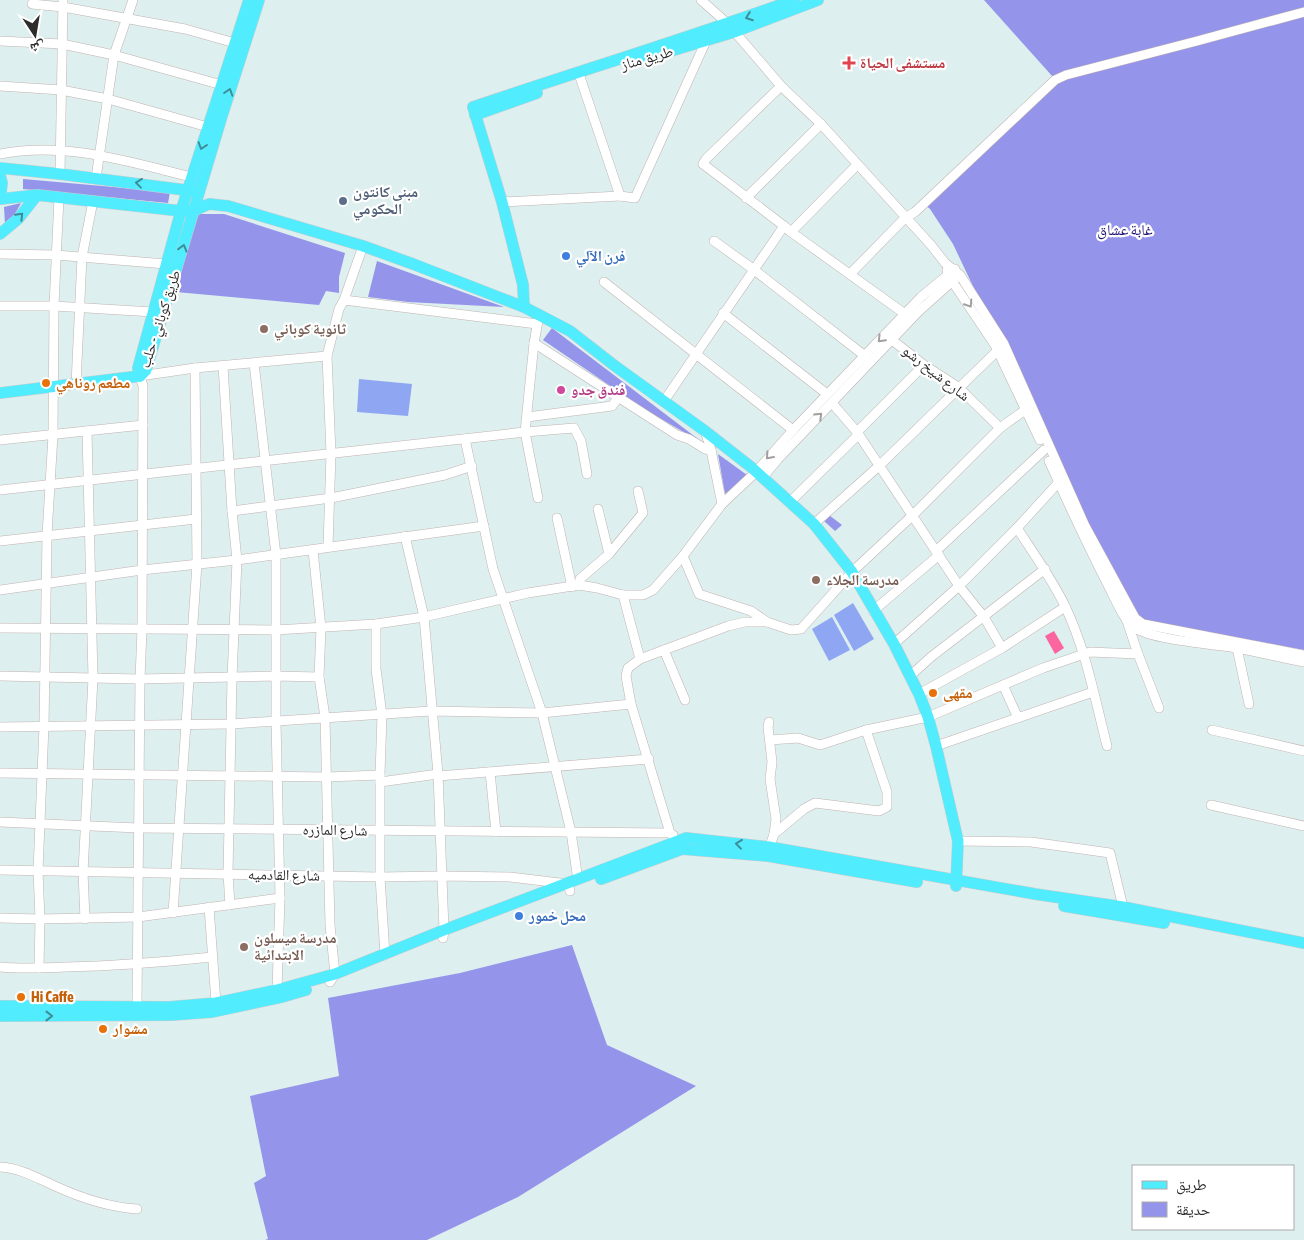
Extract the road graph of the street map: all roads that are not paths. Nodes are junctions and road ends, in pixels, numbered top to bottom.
1 (133, 0) edge
2 (249, 0) edge
3 (259, 0) edge
4 (701, 0) edge
5 (794, 0) edge
6 (818, 0) edge
7 (32, 4) dead end
8 (63, 4) edge
9 (1304, 12) edge
10 (126, 19) junction
11 (731, 28) junction
12 (706, 36) junction
13 (0, 41) edge
14 (235, 43) junction
15 (62, 44) junction
16 (114, 55) junction
17 (580, 74) junction
18 (222, 85) junction
19 (0, 86) edge
20 (781, 86) junction
21 (61, 90) junction
22 (108, 99) junction
23 (821, 124) junction
24 (208, 127) junction
25 (60, 149) junction
26 (0, 154) edge
27 (100, 156) junction
28 (857, 165) junction
29 (0, 168) edge
30 (60, 174) junction
31 (0, 175) edge
32 (192, 177) junction
33 (96, 178) junction
34 (193, 191) junction
35 (37, 195) junction
36 (620, 196) junction
37 (59, 197) junction
38 (746, 198) junction
39 (0, 199) edge
40 (93, 201) junction
41 (502, 202) junction
42 (210, 204) junction
43 (187, 211) junction
44 (906, 217) junction
45 (788, 229) junction
46 (0, 234) edge
47 (714, 241) dead end
48 (363, 246) junction
49 (0, 254) edge
50 (56, 255) junction
51 (82, 257) junction
52 (166, 264) junction
53 (753, 270) junction
54 (850, 274) junction
55 (954, 275) junction
56 (604, 282) dead end
57 (344, 300) junction
58 (0, 306) edge
59 (54, 306) junction
60 (524, 307) junction
61 (79, 308) junction
62 (152, 312) junction
63 (723, 313) junction
64 (905, 314) junction
65 (538, 320) junction
66 (892, 340) junction
67 (534, 343) junction
68 (998, 350) junction
69 (696, 354) junction
70 (327, 356) junction
71 (864, 356) junction
72 (254, 363) junction
73 (924, 365) junction
74 (223, 366) junction
75 (195, 368) junction
76 (140, 376) junction
77 (76, 384) junction
78 (53, 386) junction
79 (958, 387) junction
80 (0, 393) edge
81 (828, 394) junction
82 (618, 398) junction
83 (664, 401) junction
84 (832, 404) junction
85 (1024, 410) junction
86 (527, 417) junction
87 (143, 425) junction
88 (1000, 428) junction
89 (793, 430) junction
90 (87, 431) junction
91 (705, 431) junction
92 (525, 432) junction
93 (858, 433) junction
94 (53, 434) junction
95 (465, 439) junction
96 (0, 440) edge
97 (711, 450) junction
98 (1044, 450) junction
99 (331, 454) junction
100 (266, 461) junction
101 (229, 465) junction
102 (880, 465) junction
103 (472, 466) junction
104 (197, 468) junction
105 (142, 474) junction
106 (587, 474) dead end
107 (759, 475) junction
108 (88, 480) junction
109 (1059, 482) junction
110 (50, 485) junction
111 (0, 490) edge
112 (638, 491) dead end
113 (330, 498) junction
114 (538, 498) dead end
115 (790, 502) junction
116 (722, 504) junction
117 (269, 506) junction
118 (598, 508) dead end
119 (232, 511) junction
120 (913, 515) junction
121 (557, 518) dead end
122 (196, 519) junction
123 (814, 524) junction
124 (143, 525) junction
125 (484, 526) junction
126 (1016, 528) junction
127 (88, 531) junction
128 (48, 535) junction
129 (405, 536) junction
130 (0, 541) edge
131 (328, 547) junction
132 (313, 550) junction
133 (938, 553) junction
134 (610, 554) junction
135 (276, 555) junction
136 (683, 556) junction
137 (237, 560) junction
138 (197, 564) junction
139 (142, 570) junction
140 (1045, 570) junction
141 (852, 572) junction
142 (90, 578) junction
143 (48, 584) junction
144 (575, 586) junction
145 (959, 586) junction
146 (0, 590) edge
147 (623, 595) junction
148 (503, 598) junction
149 (1065, 607) junction
150 (873, 611) junction
151 (424, 617) junction
152 (984, 617) junction
153 (1127, 621) junction
154 (767, 622) junction
155 (376, 624) junction
156 (0, 628) edge
157 (45, 628) junction
158 (321, 628) junction
159 (92, 629) junction
160 (142, 629) junction
161 (192, 629) junction
162 (235, 630) junction
163 (275, 630) junction
164 (894, 644) junction
165 (1002, 648) junction
166 (1237, 648) junction
167 (664, 650) junction
168 (1083, 653) junction
169 (1138, 654) junction
170 (1304, 655) edge
171 (640, 659) junction
172 (1304, 662) edge
173 (0, 676) edge
174 (45, 676) junction
175 (276, 676) junction
176 (910, 676) junction
177 (189, 677) junction
178 (319, 677) junction
179 (93, 678) junction
180 (232, 678) junction
181 (140, 679) junction
182 (1003, 685) junction
183 (1093, 692) junction
184 (919, 694) junction
185 (685, 700) dead end
186 (631, 704) junction
187 (1249, 704) dead end
188 (1159, 708) dead end
189 (431, 711) junction
190 (542, 713) junction
191 (382, 714) junction
192 (324, 717) junction
193 (928, 717) junction
194 (1018, 718) junction
195 (276, 720) junction
196 (769, 722) dead end
197 (231, 724) junction
198 (186, 725) junction
199 (0, 726) edge
200 (44, 726) junction
201 (90, 726) junction
202 (139, 726) junction
203 (866, 730) junction
204 (1212, 730) dead end
205 (770, 740) junction
206 (936, 746) junction
207 (1107, 746) dead end
208 (1304, 751) edge
209 (649, 759) junction
210 (555, 767) junction
211 (490, 772) junction
212 (0, 773) edge
213 (42, 774) junction
214 (88, 774) junction
215 (139, 775) junction
216 (182, 775) junction
217 (438, 775) junction
218 (230, 776) junction
219 (277, 776) junction
220 (327, 777) junction
221 (380, 778) junction
222 (1210, 805) dead end
223 (0, 822) edge
224 (40, 823) junction
225 (86, 825) junction
226 (1304, 826) edge
227 (138, 828) junction
228 (179, 829) junction
229 (229, 829) junction
230 (278, 830) junction
231 (328, 830) junction
232 (381, 831) junction
233 (441, 831) junction
234 (496, 832) junction
235 (571, 832) junction
236 (774, 834) junction
237 (676, 841) junction
238 (958, 841) junction
239 (768, 852) junction
240 (0, 870) edge
241 (38, 871) junction
242 (83, 872) junction
243 (138, 873) junction
244 (176, 873) junction
245 (228, 874) junction
246 (278, 875) junction
247 (330, 876) junction
248 (442, 876) junction
249 (380, 877) junction
250 (957, 884) junction
251 (572, 885) junction
252 (280, 898) junction
253 (230, 905) junction
254 (209, 907) junction
255 (1123, 907) junction
256 (173, 913) junction
257 (138, 917) junction
258 (0, 918) edge
259 (40, 919) junction
260 (85, 919) junction
261 (444, 934) junction
262 (1304, 943) edge
263 (1304, 947) edge
264 (385, 955) junction
265 (212, 957) junction
266 (136, 964) junction
267 (0, 967) edge
268 (39, 968) junction
269 (333, 978) junction
270 (277, 990) junction
271 (216, 1003) junction
272 (0, 1006) edge
273 (137, 1007) junction
274 (0, 1016) edge
275 (0, 1166) edge
276 (137, 1210) dead end

1 - 10 street
2 - 14 main road, طريق كوباني - حلب
34 -> 3 main road, طريق كوباني - حلب
4 - 11 street
5 -> 11 main road, طريق مناز
6 - 11 main road, طريق مناز
7 - 8 street
8 - 10 street
8 - 15 street
9 - 44 street
10 - 14 street
10 - 16 street
11 - 12 main road, طريق مناز
11 - 20 street
12 - 17 main road, طريق مناز
12 - 36 street
13 - 15 street
14 - 18 main road, طريق كوباني - حلب
15 - 16 street
15 - 21 street
16 - 18 street
16 - 22 street
17 - 36 street
17 - 41 main road, طريق مناز
18 - 24 main road, طريق كوباني - حلب
19 - 21 street
20 - 23 street
20 - 38 street
21 - 22 street
21 - 25 street
22 - 24 street
22 - 27 street
23 - 28 street
23 - 38 street
24 -> 32 main road, طريق كوباني - حلب
25 - 26 street
25 - 27 street
25 - 30 street
27 - 32 street
27 - 33 street
28 - 44 street
28 - 45 street
29 - 30 main road
30 - 33 main road
31 - 39 main road
32 - 34 main road, طريق كوباني - حلب
34 -> 33 main road
34 - 42 main road
34 - 43 main road, طريق كوباني - حلب
35 - 37 main road
35 - 39 main road
46 -> 35 main road
36 - 41 street
37 - 40 main road
37 - 50 street
38 - 45 street
40 - 43 main road
40 - 51 street
41 - 60 main road
42 - 43 main road
42 - 48 main road
43 - 52 main road, طريق كوباني - حلب
76 -> 43 main road, طريق كوباني - حلب
44 - 54 street
44 - 55 street
45 - 53 street
45 - 54 street
47 - 53 street
48 - 57 street
48 - 60 main road
49 - 50 street
50 - 51 street
50 - 59 street
51 - 52 street
51 - 61 street
52 - 62 main road, طريق كوباني - حلب
53 - 63 street
53 - 71 street
54 - 64 street
55 - 64 street
55 - 66 street
55 -> 68 street
55 - 170 street
56 - 69 street
57 - 65 street
57 - 70 street
58 - 59 street
59 - 61 street
59 - 78 street
60 - 65 main road
61 - 62 street
61 - 77 street
62 - 76 main road, طريق كوباني - حلب
63 - 69 street
63 - 81 street
64 -> 71 street
65 - 67 street
65 - 83 main road
66 - 73 street, شارع شيخ رشو
66 - 84 street
67 - 82 street
67 - 86 street
68 - 79 street
68 - 85 street
69 - 83 street
69 - 89 street
70 - 72 street
70 - 99 street
71 - 81 street
72 - 74 street
72 - 100 street
73 - 79 street, شارع شيخ رشو
73 - 93 street
74 - 75 street
74 - 101 street
75 - 76 street
75 - 104 street
76 - 77 main road
76 - 87 street
77 - 78 main road
78 - 80 main road
78 - 94 street
79 - 88 street, شارع شيخ رشو
79 - 102 street
81 - 89 street
82 - 86 street
82 - 97 street
83 - 91 main road
84 - 93 street
107 -> 84 street
85 - 88 street
85 - 98 street
86 - 92 street
87 - 90 street
87 - 105 street
88 - 120 street
89 -> 107 street
90 - 94 street
90 - 108 street
91 - 97 street
91 - 107 main road
92 - 95 street
92 - 106 street
92 - 114 street
93 - 102 street
93 - 115 street
94 - 96 street
94 - 110 street
95 - 99 street
95 - 103 street
97 - 116 street
98 - 109 street
98 - 133 street
99 - 100 street
99 - 113 street
100 - 101 street
100 - 117 street
101 - 104 street
101 - 119 street
102 - 120 street
102 - 123 street
103 - 113 street
103 - 125 street
104 - 105 street
104 - 122 street
105 - 108 street
105 - 124 street
107 - 115 main road
107 - 116 street
108 - 110 street
108 - 127 street
109 - 126 street
109 - 153 street
110 - 111 street
110 - 128 street
112 - 134 street
113 - 117 street
113 - 131 street
115 - 123 main road
116 - 136 street
117 - 119 street
117 - 135 street
118 - 134 street
119 - 137 street
120 - 133 street
120 - 141 street
121 - 144 street
122 - 124 street
122 - 138 street
123 - 141 main road
124 - 127 street
124 - 139 street
125 - 129 street
125 - 148 street
126 - 140 street
126 - 145 street
127 - 128 street
127 - 142 street
128 - 130 street
128 - 143 street
129 - 131 street
129 - 151 street
131 - 132 street
132 - 135 street
132 - 158 street
133 - 145 street
133 - 150 street
134 - 144 street
135 - 137 street
135 - 163 street
136 - 147 street
136 - 154 street
137 - 138 street
137 - 162 street
138 - 139 street
138 - 161 street
139 - 142 street
139 - 160 street
140 - 149 street
140 - 152 street
141 - 150 main road
141 - 154 street
142 - 143 street
142 - 159 street
143 - 146 street
143 - 157 street
144 - 147 street
144 - 148 street
145 - 152 street
145 - 164 street
147 - 171 street
148 - 151 street
148 - 190 street
149 - 165 street
149 - 168 street
150 - 164 main road
151 - 155 street
151 - 189 street
152 - 165 street
152 - 176 street
153 - 166 street
153 - 169 street
154 - 167 street
155 - 158 street
155 - 191 street
156 - 157 street
157 - 159 street
157 - 174 street
158 - 163 street
158 - 178 street
159 - 160 street
159 - 179 street
160 - 161 street
160 - 181 street
161 - 162 street
161 - 177 street
162 - 163 street
162 - 180 street
163 - 175 street
164 - 176 main road
165 - 184 street
166 - 172 street
166 - 187 street
167 - 171 street
167 - 185 street
168 - 169 street
168 - 182 street
168 - 183 street
169 - 188 street
171 - 186 street
173 - 174 street
174 - 179 street
174 - 200 street
175 - 178 street
175 - 180 street
175 - 195 street
176 - 184 main road
177 - 180 street
177 - 181 street
177 - 198 street
178 - 192 street
179 - 181 street
179 - 201 street
180 - 197 street
181 - 202 street
182 - 193 street
182 - 194 street
183 - 194 street
183 - 207 street
184 - 193 main road
186 - 190 street
186 - 209 street
189 - 190 street
189 - 191 street
189 - 217 street
190 - 210 street
191 - 192 street
191 - 221 street
192 - 195 street
192 - 220 street
193 - 203 street
193 - 206 main road
194 - 206 street
195 - 197 street
195 - 219 street
196 - 205 street
197 - 198 street
197 - 218 street
198 - 202 street
198 - 216 street
199 - 200 street
200 - 201 street
200 - 213 street
201 - 202 street
201 - 214 street
202 - 215 street
203 - 205 street
203 - 236 street
204 - 208 street
205 - 236 street
206 - 238 main road
209 - 210 street
209 - 237 street
210 - 211 street
210 - 235 street
211 - 217 street
211 - 234 street
212 - 213 street
213 - 214 street
213 - 224 street
214 - 215 street
214 - 225 street
215 - 216 street
215 - 227 street
216 - 218 street
216 - 228 street
217 - 221 street
217 - 233 street
218 - 219 street
218 - 229 street
219 - 220 street
219 - 230 street
220 - 221 street
220 - 231 street
221 - 232 street
222 - 226 street
223 - 224 street, شارع المازره
224 - 225 street, شارع المازره
224 - 241 street
225 - 227 street, شارع المازره
225 - 242 street
227 - 228 street, شارع المازره
227 - 243 street
228 - 229 street, شارع المازره
228 - 244 street
229 - 230 street, شارع المازره
229 - 245 street
230 - 231 street, شارع المازره
230 - 246 street
231 - 232 street, شارع المازره
231 - 247 street
232 - 233 street, شارع المازره
232 - 249 street
233 - 234 street, شارع المازره
233 - 248 street
234 - 235 street, شارع المازره
235 - 237 street, شارع المازره
235 - 251 street
236 - 239 street
237 - 239 main road
237 - 251 main road
238 - 250 main road
238 - 255 street
239 - 250 main road
240 - 241 street, شارع القادميه
241 - 242 street, شارع القادميه
241 - 259 street
242 - 243 street, شارع القادميه
242 - 260 street
243 - 244 street, شارع القادميه
243 - 257 street
244 - 245 street, شارع القادميه
244 - 256 street
245 - 246 street, شارع القادميه
245 - 253 street
246 - 247 street, شارع القادميه
246 - 252 street
247 - 249 street, شارع القادميه
247 - 269 street
248 - 249 street, شارع القادميه
248 - 251 street, شارع القادميه
248 - 261 street
249 - 264 street
250 - 255 main road
250 - 263 main road
251 - 261 main road
252 - 253 street
252 - 270 street
253 - 254 street
254 - 256 street
254 - 265 street
255 - 262 main road
256 - 257 street
257 - 260 street
257 - 266 street
258 - 259 street
259 - 260 street
259 - 268 street
261 - 264 main road
261 - 269 main road
264 - 269 main road
265 - 266 street
265 - 271 street
266 - 268 street
266 - 273 street
267 - 268 street
269 - 270 main road
274 -> 269 main road
270 - 271 main road
271 - 273 main road
272 - 273 main road
275 - 276 street

